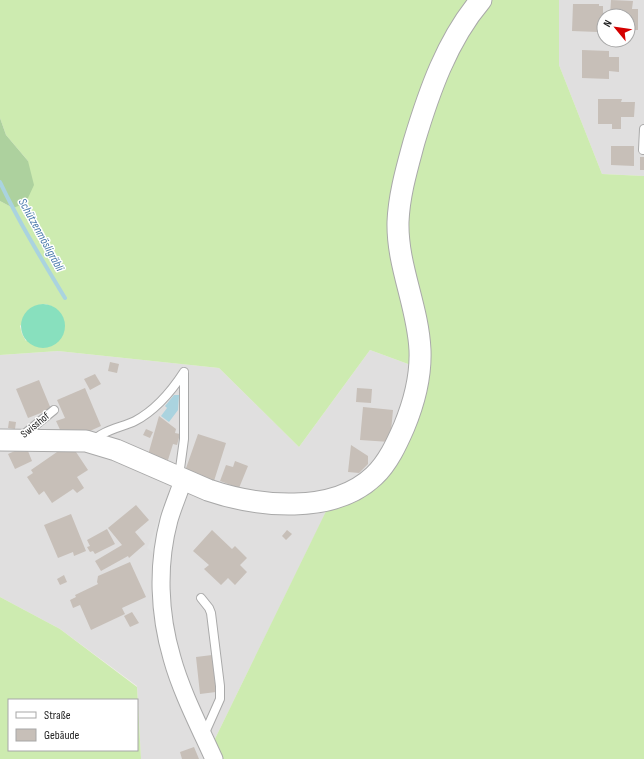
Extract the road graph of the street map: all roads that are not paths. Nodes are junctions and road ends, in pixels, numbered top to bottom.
1 (481, 0) edge
2 (644, 129) edge
3 (644, 150) edge
4 (54, 410) dead end
5 (5, 440) edge
6 (93, 442) junction
7 (181, 479) junction
8 (201, 598) dead end
9 (204, 735) junction
10 (214, 759) edge

1 - 7 street
2 - 3 lane
4 - 5 lane, Swisshof
5 - 6 street
6 - 7 street
6 - 7 lane
7 - 9 street
8 - 9 lane
9 - 10 street

